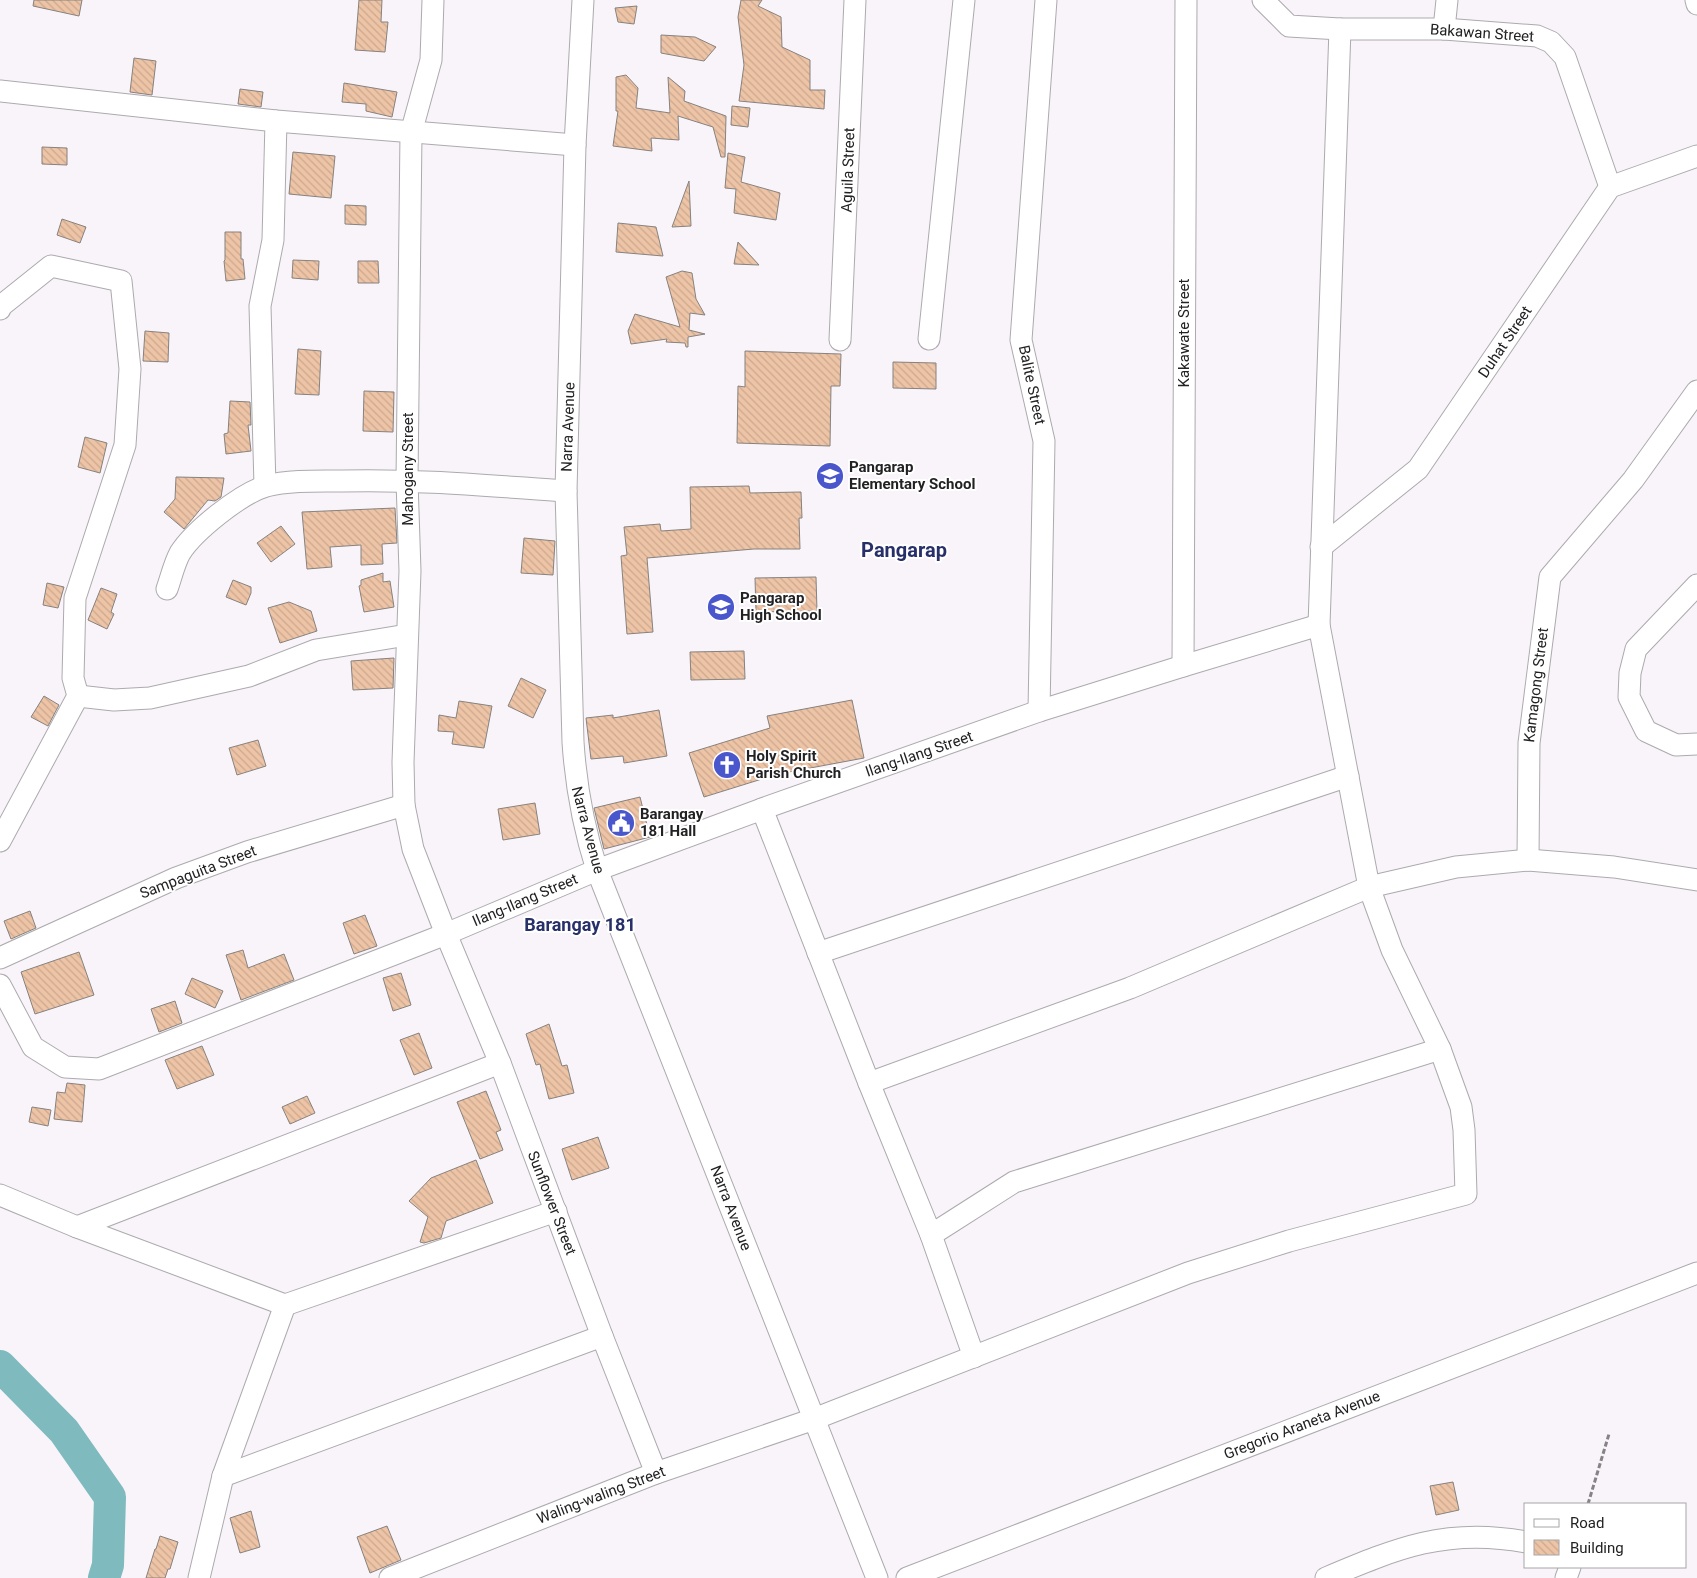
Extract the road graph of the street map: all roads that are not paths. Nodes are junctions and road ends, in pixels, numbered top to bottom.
1 (433, 0) edge
2 (583, 0) edge
3 (855, 0) edge
4 (964, 0) edge
5 (1046, 0) edge
6 (1186, 0) edge
7 (1263, 0) edge
8 (1447, 0) edge
9 (1696, 0) edge
10 (1697, 4) edge
11 (1340, 29) junction
12 (1444, 29) junction
13 (0, 91) edge
14 (276, 121) junction
15 (411, 133) junction
16 (575, 145) junction
17 (1697, 156) edge
18 (1610, 187) junction
19 (0, 309) edge
20 (929, 338) dead end
21 (840, 340) dead end
22 (1697, 390) edge
23 (407, 481) junction
24 (265, 486) junction
25 (566, 491) junction
26 (1320, 547) junction
27 (1697, 585) edge
28 (167, 589) dead end
29 (1319, 625) junction
30 (407, 635) junction
31 (1183, 666) junction
32 (78, 696) junction
33 (1039, 711) junction
34 (1697, 744) edge
35 (1348, 776) junction
36 (404, 805) junction
37 (762, 809) junction
38 (0, 841) edge
39 (1528, 860) junction
40 (597, 870) junction
41 (1697, 880) edge
42 (1368, 888) junction
43 (446, 934) junction
44 (818, 953) junction
45 (0, 958) edge
46 (0, 985) edge
47 (1440, 1049) junction
48 (500, 1063) junction
49 (869, 1083) junction
50 (0, 1195) edge
51 (556, 1211) junction
52 (77, 1227) junction
53 (932, 1235) junction
54 (1697, 1273) edge
55 (285, 1306) junction
56 (602, 1336) junction
57 (974, 1357) junction
58 (814, 1419) junction
59 (656, 1473) junction
60 (223, 1476) junction
61 (1524, 1542) edge
62 (199, 1578) edge
63 (390, 1578) edge
64 (877, 1578) edge
65 (907, 1578) edge
66 (1326, 1578) edge

1 - 15 street, Mahogany Street
2 - 16 street, Narra Avenue
3 - 21 street, Aguila Street
4 - 20 street
5 - 33 street, Balite Street
6 - 31 street, Kakawate Street
7 - 11 street, Bakawan Street
8 - 12 street
9 - 10 street
11 - 12 street, Bakawan Street
11 - 26 street
12 - 18 street, Bakawan Street
13 - 14 street
14 - 15 street
14 - 24 street
15 - 16 street
15 - 23 street, Mahogany Street
16 - 25 street, Narra Avenue
17 - 18 street
18 - 26 street, Duhat Street
19 - 32 street
22 - 39 street, Kamagong Street
23 - 24 street
23 - 25 street
23 - 30 street, Mahogany Street
24 - 28 street
25 - 40 street, Narra Avenue
26 - 29 street
27 - 34 street
29 - 31 street, Ilang-Ilang Street
29 - 35 street
30 - 32 street
30 - 36 street, Mahogany Street
31 - 33 street, Ilang-Ilang Street
32 - 38 street
33 - 37 street, Ilang-Ilang Street
35 - 42 street
35 - 44 street
36 - 43 street, Mahogany Street
36 - 45 street, Sampaguita Street
37 - 40 street, Ilang-Ilang Street
37 - 44 street
39 - 41 street
39 - 42 street
40 - 43 street, Ilang-Ilang Street
40 - 58 street, Narra Avenue
42 - 47 street
42 - 49 street
43 - 46 street, Ilang-Ilang Street
43 - 48 street, Sunflower Street
44 - 49 street
47 - 53 street
47 - 57 street, Waling-waling Street
48 - 51 street, Sunflower Street
48 - 52 street
49 - 53 street
50 - 52 street
51 - 55 street
51 - 56 street, Sunflower Street
52 - 55 street
53 - 57 street
54 - 65 street, Gregorio Araneta Avenue
55 - 60 street
56 - 59 street, Sunflower Street
56 - 60 street
57 - 58 street, Waling-waling Street
58 - 59 street, Waling-waling Street
58 - 64 street, Narra Avenue
59 - 63 street, Waling-waling Street
60 - 62 street
61 - 66 street

